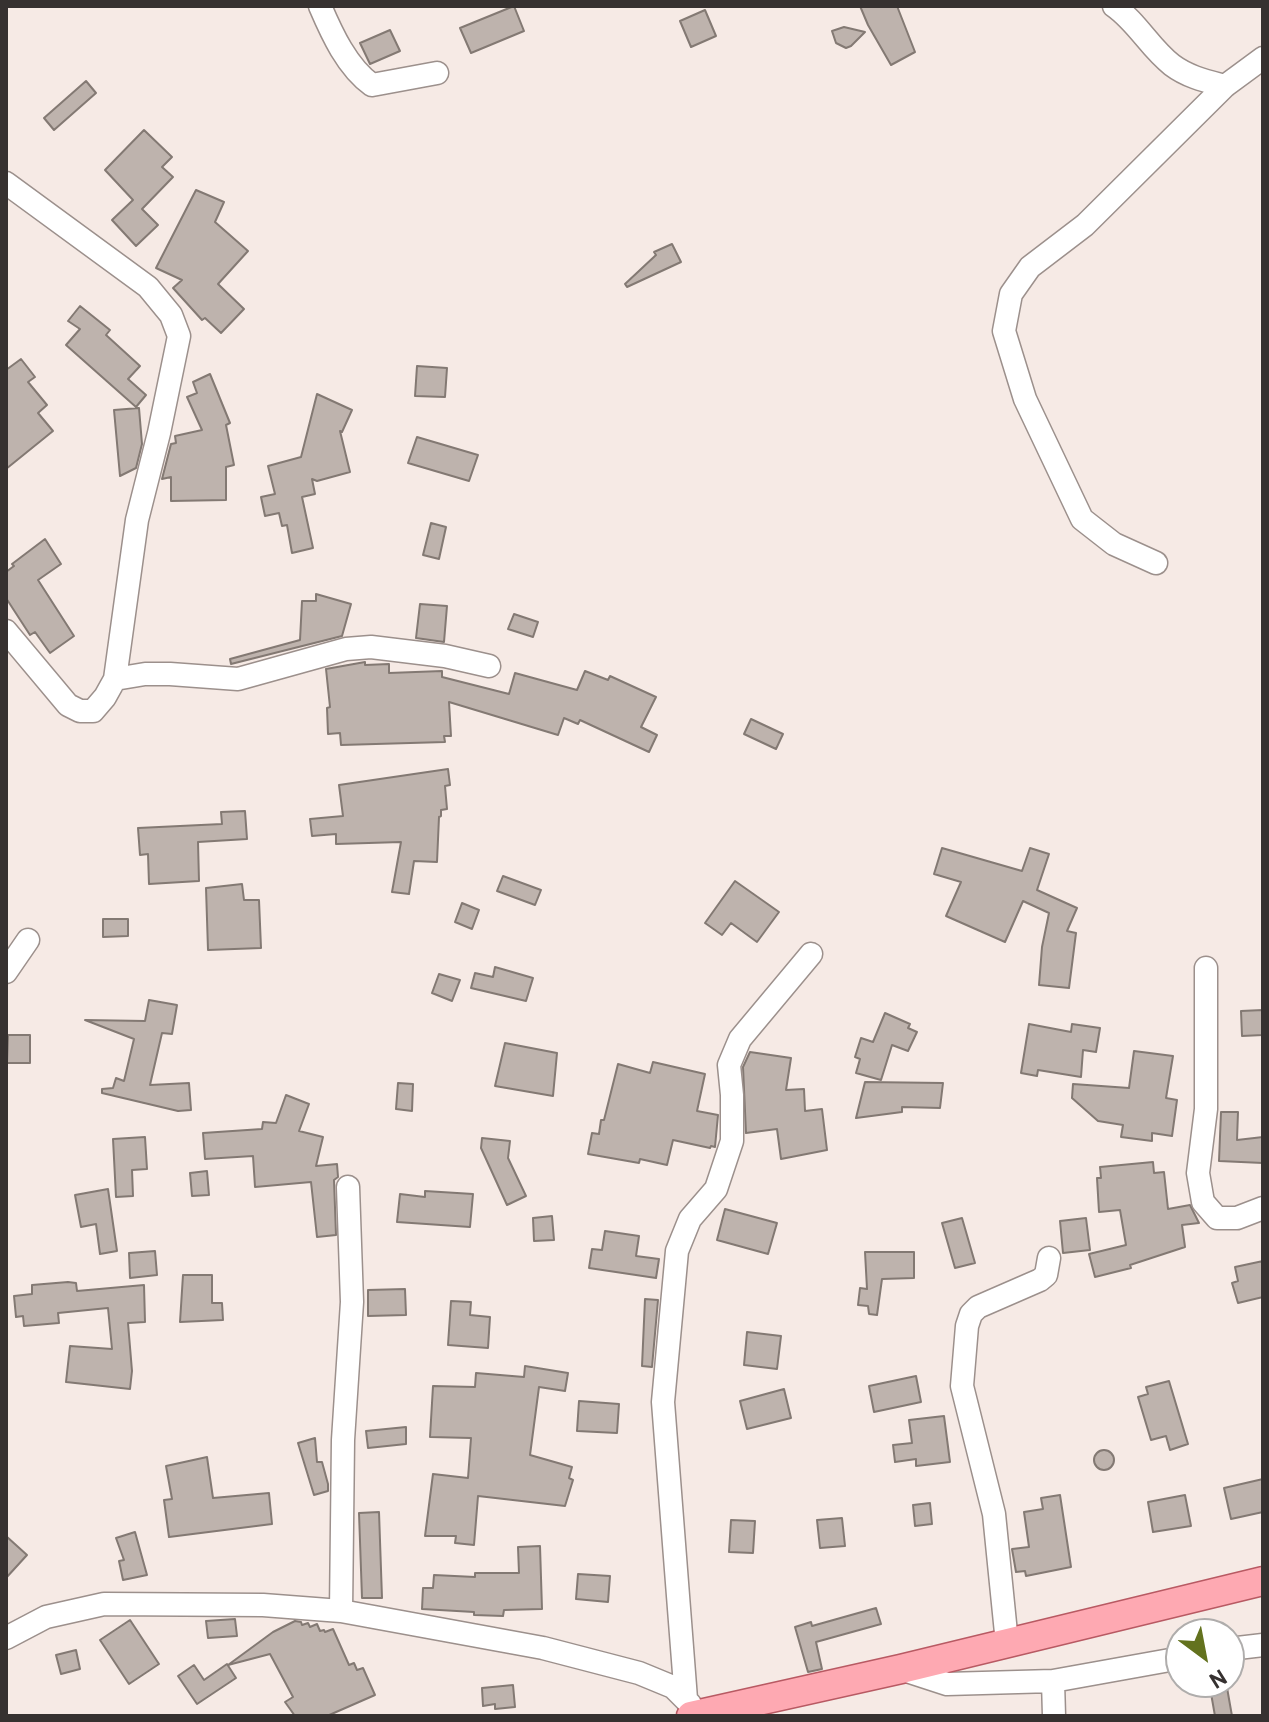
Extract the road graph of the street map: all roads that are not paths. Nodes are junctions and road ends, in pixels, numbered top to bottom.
1 (320, 6) edge
2 (1114, 6) edge
3 (1263, 58) edge
4 (437, 73) dead end
5 (1225, 86) junction
6 (6, 183) edge
7 (1156, 563) dead end
8 (6, 631) edge
9 (489, 666) dead end
10 (115, 679) junction
11 (28, 940) dead end
12 (811, 954) dead end
13 (1206, 968) dead end
14 (6, 972) edge
15 (348, 1187) dead end
16 (1263, 1208) edge
17 (1049, 1258) dead end
18 (1263, 1581) edge
19 (341, 1611) junction
20 (6, 1638) edge
21 (1007, 1643) junction
22 (1165, 1661) edge
23 (901, 1669) junction
24 (1053, 1681) junction
25 (692, 1710) edge
26 (1054, 1716) edge

1 - 4 street
2 - 5 street
3 - 5 street
5 - 7 street
6 - 10 street
8 - 10 street
9 - 10 street
11 - 14 street
12 - 25 street
13 - 16 street
15 - 19 street
17 - 21 street
18 - 21 main road
19 - 20 street
19 - 25 street
21 - 23 main road
22 - 24 street
23 - 24 street
23 - 25 main road
24 - 26 street

